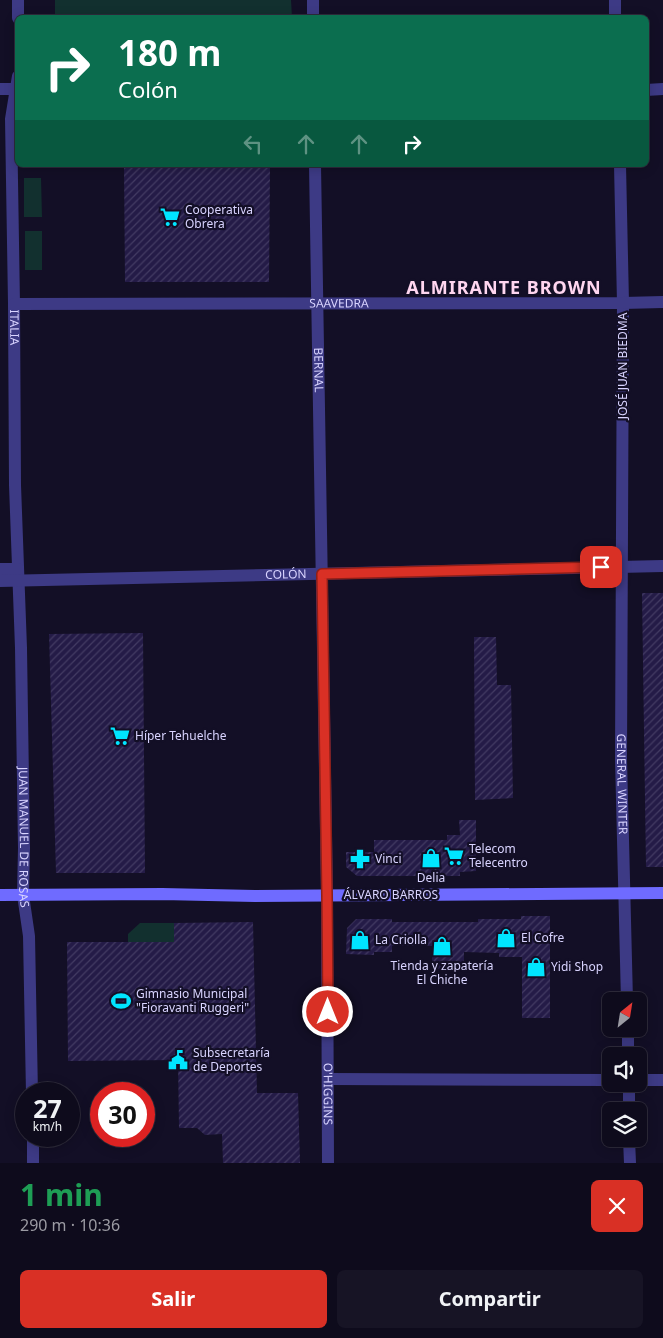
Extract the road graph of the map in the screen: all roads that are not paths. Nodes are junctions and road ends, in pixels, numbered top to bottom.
1 (18, 0) edge
2 (313, 0) edge
3 (615, 0) edge
4 (18, 15) edge
5 (313, 15) edge
6 (615, 15) edge
7 (15, 85) edge
8 (0, 89) edge
9 (649, 90) edge
10 (663, 90) edge
11 (15, 95) edge
12 (315, 167) edge
13 (620, 167) edge
14 (663, 302) edge
15 (14, 304) junction
16 (318, 304) junction
17 (623, 304) junction
18 (621, 566) junction
19 (663, 566) edge
20 (0, 569) edge
21 (322, 574) junction
22 (19, 575) junction
23 (0, 581) edge
24 (663, 893) edge
25 (625, 894) junction
26 (0, 895) edge
27 (23, 895) junction
28 (327, 895) junction
29 (627, 992) edge
30 (328, 1079) junction
31 (602, 1080) edge
32 (647, 1080) edge
33 (663, 1080) edge
34 (32, 1082) edge
35 (33, 1147) edge
36 (629, 1147) edge
37 (34, 1163) edge
38 (328, 1163) edge
39 (630, 1163) edge

1 - 4 street
2 - 5 street
3 - 6 street
7 - 8 street
9 - 10 street
11 - 15 street, ITALIA
12 - 16 street, BERNAL
13 - 17 street, JOSÉ JUAN BIEDMA
14 - 17 street, SAAVEDRA
15 - 16 street, SAAVEDRA
15 - 22 street, ITALIA
16 - 17 street, SAAVEDRA
16 - 21 street, BERNAL
17 - 18 street, JOSÉ JUAN BIEDMA
18 - 19 street, COLÓN
18 - 21 street, COLÓN
18 - 25 street, GENERAL WINTER
20 - 22 street, COLÓN
21 - 22 street, COLÓN
21 - 28 street, O'HIGGINS
22 - 23 street, COLÓN
22 - 27 street, JUAN MANUEL DE ROSAS
24 - 25 main road, ÁLVARO BARROS
25 - 28 main road, ÁLVARO BARROS
25 - 29 street, GENERAL WINTER
26 - 27 main road, ÁLVARO BARROS
27 - 28 main road, ÁLVARO BARROS
27 - 34 street, JUAN MANUEL DE ROSAS
28 - 30 street, O'HIGGINS
30 - 31 street
30 - 38 street, O'HIGGINS
32 - 33 street
35 - 37 street
36 - 39 street

